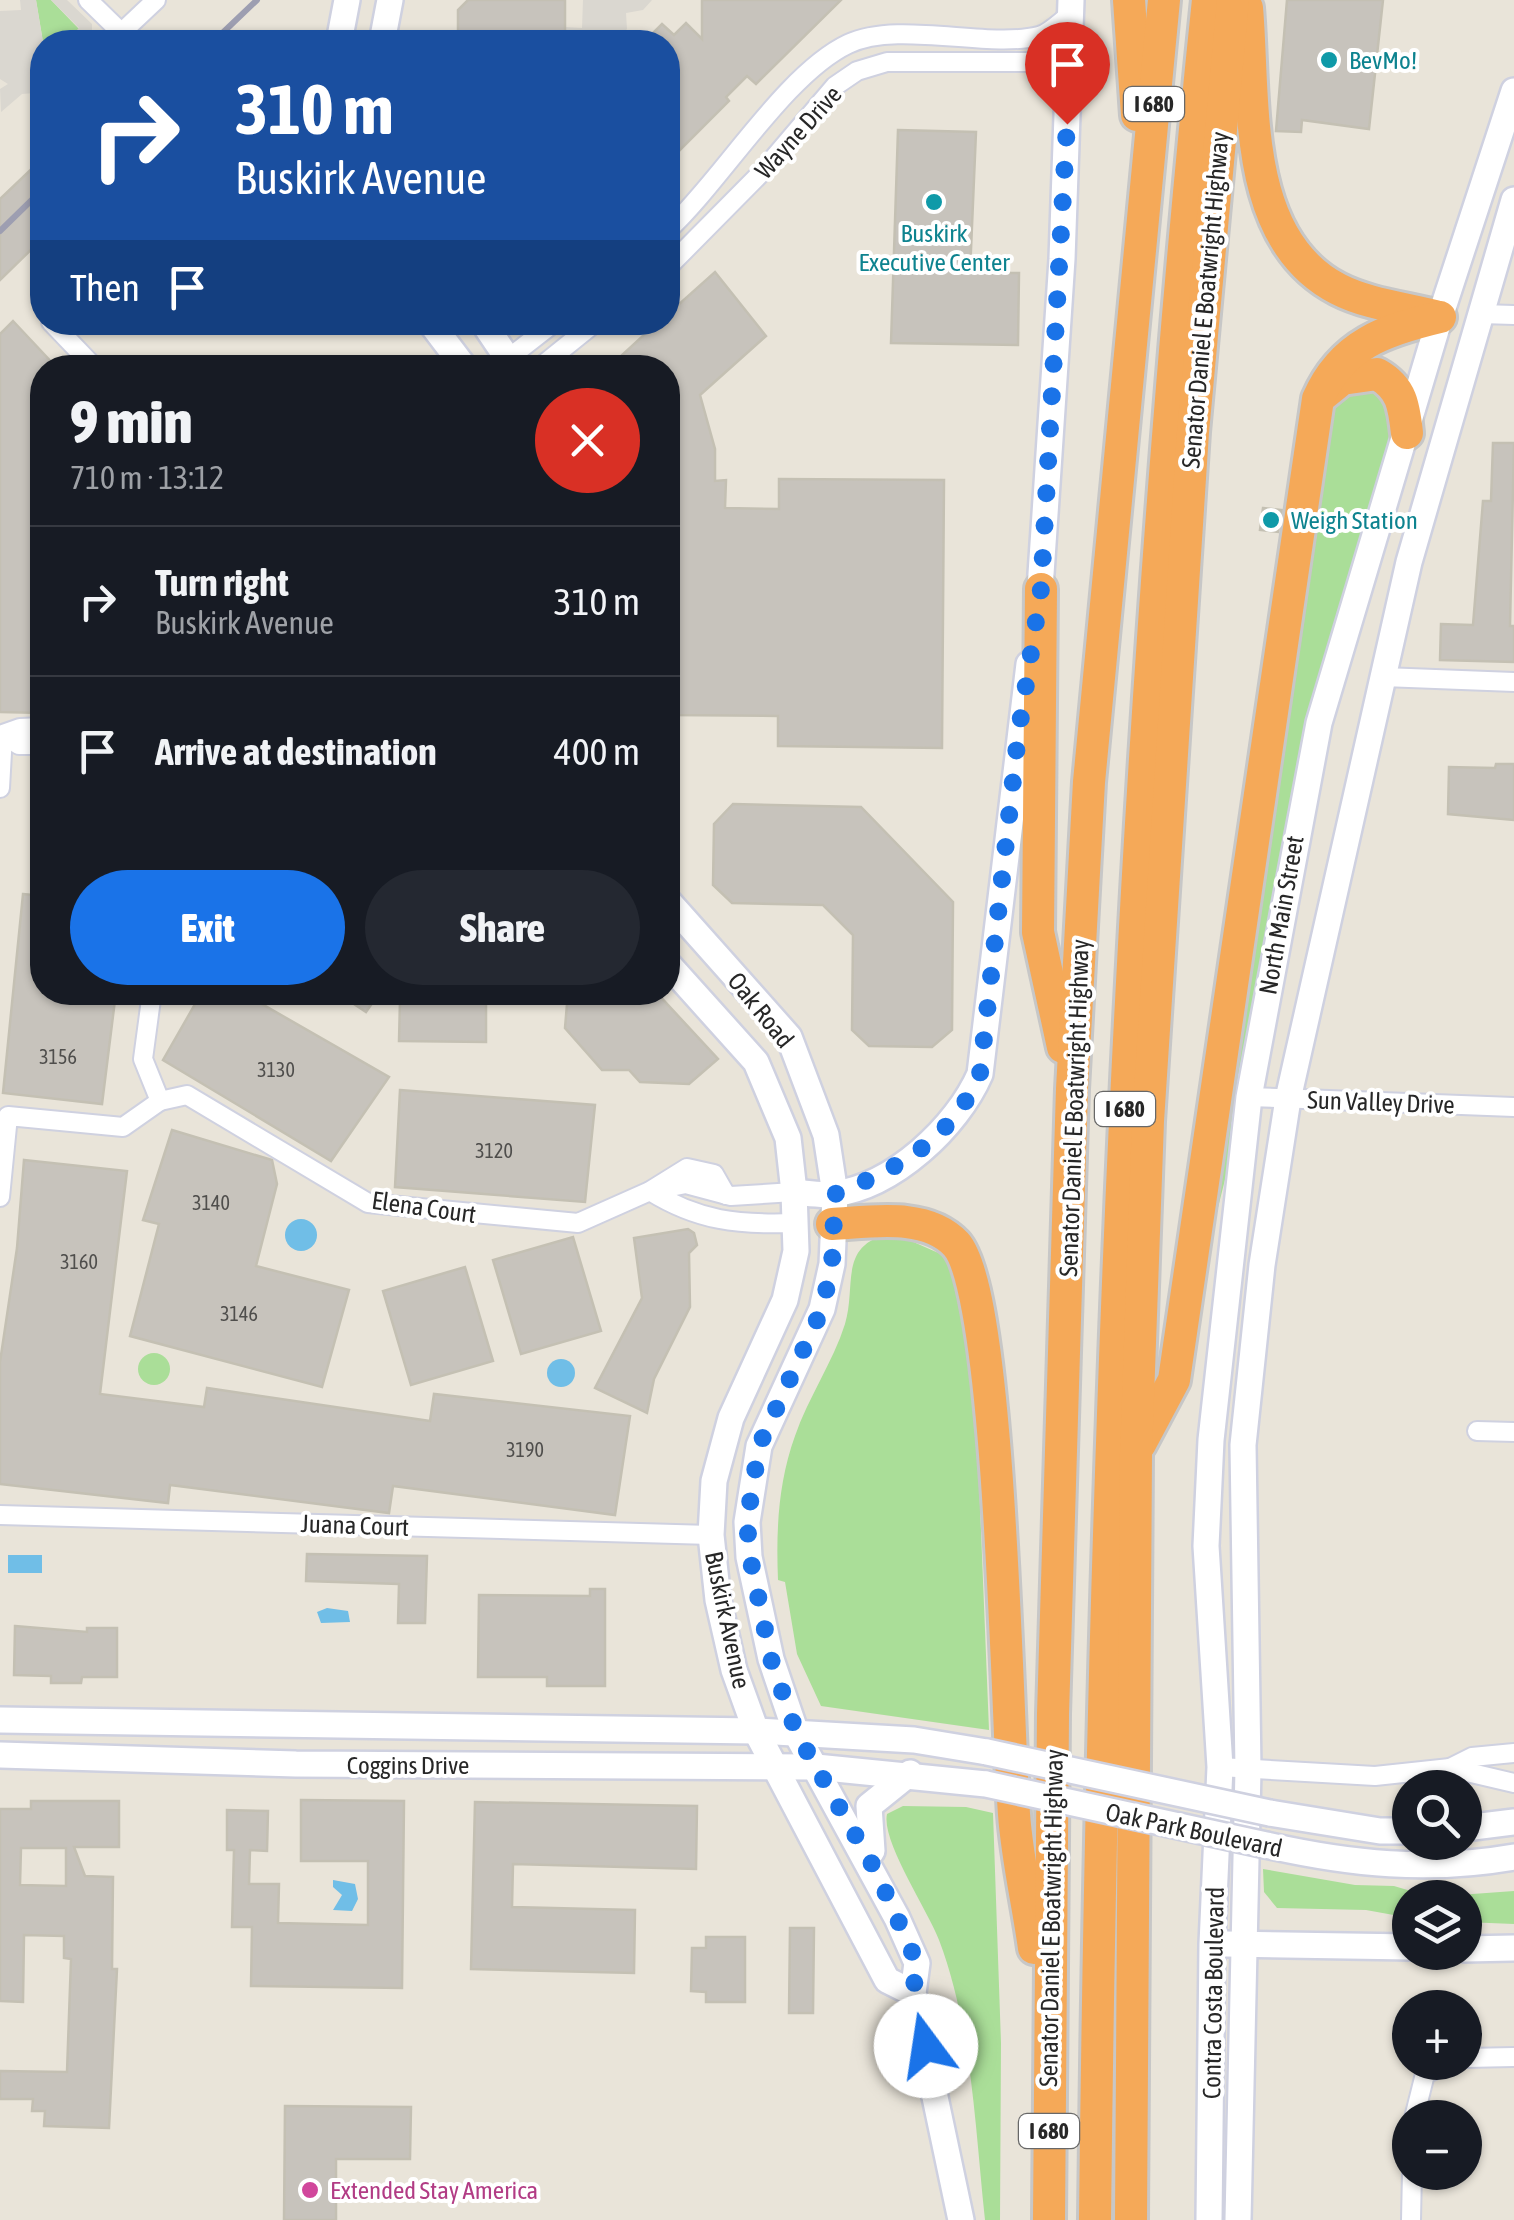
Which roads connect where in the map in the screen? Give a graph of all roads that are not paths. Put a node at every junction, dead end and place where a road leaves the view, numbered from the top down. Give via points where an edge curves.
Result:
1 (88, 0) edge
2 (156, 0) edge
3 (348, 0) edge
4 (390, 0) edge
5 (1129, 0) edge
6 (1164, 0) edge
7 (1208, 0) edge
8 (1233, 0) edge
9 (1246, 0) edge
10 (1071, 7) edge
11 (118, 30) edge
12 (132, 30) edge
13 (341, 30) edge
14 (384, 30) edge
15 (1068, 90) junction
16 (1514, 90) edge
17 (1514, 200) edge
18 (1144, 207) junction
19 (680, 219) edge
20 (680, 255) edge
21 (1481, 314) junction
22 (1514, 314) edge
23 (1440, 317) junction
24 (63, 335) edge
25 (440, 335) edge
26 (540, 335) edge
27 (580, 335) edge
28 (82, 355) edge
29 (455, 355) edge
30 (517, 355) edge
31 (555, 355) edge
32 (1318, 398) junction
33 (1407, 433) junction
34 (1041, 589) junction
35 (1383, 677) junction
36 (1514, 682) edge
37 (30, 728) edge
38 (2, 735) edge
39 (30, 745) edge
40 (0, 788) edge
41 (680, 914) edge
42 (680, 977) edge
43 (150, 1005) edge
44 (1072, 1089) junction
45 (1249, 1097) junction
46 (1288, 1099) junction
47 (160, 1101) junction
48 (1514, 1106) edge
49 (650, 1191) junction
50 (794, 1192) junction
51 (0, 1197) edge
52 (834, 1209) junction
53 (794, 1223) junction
54 (1477, 1432) dead end
55 (1514, 1432) edge
56 (1136, 1453) junction
57 (0, 1515) edge
58 (711, 1535) junction
59 (0, 1720) edge
60 (756, 1731) junction
61 (796, 1732) junction
62 (1514, 1753) edge
63 (0, 1755) edge
64 (816, 1767) junction
65 (1220, 1767) junction
66 (776, 1768) junction
67 (1450, 1768) junction
68 (1248, 1769) junction
69 (910, 1774) junction
70 (1514, 1783) edge
71 (1514, 1822) edge
72 (1482, 1826) edge
73 (1392, 1831) edge
74 (1514, 1858) edge
75 (876, 1871) junction
76 (1212, 1944) junction
77 (1242, 1944) junction
78 (1392, 1948) edge
79 (1482, 1949) edge
80 (1509, 1950) edge
81 (913, 1993) junction
82 (1049, 2042) junction
83 (1514, 2057) edge
84 (1482, 2058) edge
85 (1412, 2190) edge
86 (961, 2220) edge
87 (1049, 2220) edge
88 (1095, 2220) edge
89 (1132, 2220) edge
90 (1209, 2220) edge
91 (1238, 2220) edge
92 (1411, 2220) edge

1 - 11 street
2 - 12 street
3 - 13 main road
4 - 14 main road
5 - 18 highway
6 - 18 highway, Senator Daniel E Boatwright Highway / I 680
7 - 88 highway, I 680 via 1160,512 1122,1170
8 - 56 highway, Senator Daniel E Boatwright Highway / I 680 via 1181,600 1148,1121
9 - 23 highway via 1267,206 1288,243 1338,290
10 - 15 main road
10 - 19 street, Wayne Drive via 1041,36 852,42 820,61
15 - 20 street, Wayne Drive via 1034,62 887,62 857,71 835,86
15 - 34 main road
16 - 23 main road, North Main Street
17 - 21 main road, North Main Street
18 - 44 highway, Senator Daniel E Boatwright Highway / I 680 via 1089,782
21 - 22 street
21 - 23 main road
21 - 35 main road, North Main Street
23 - 32 highway via 1387,330 1349,351
23 - 33 main road, North Main Street
24 - 28 street
25 - 29 main road
26 - 30 street
27 - 31 street
32 - 33 highway via 1342,380 1378,374 1392,382 1403,402
32 - 56 highway via 1174,1380
33 - 45 main road, North Main Street via 1319,723
34 - 44 highway via 1038,932
34 - 52 main road via 980,1074 967,1105 916,1156
35 - 36 street
35 - 46 main road, North Main Street
37 - 38 street
38 - 39 street
38 - 40 street
41 - 52 main road, Oak Road via 789,1036 826,1135
42 - 50 main road, Oak Road via 756,1062 788,1138
43 - 47 street via 143,1059
44 - 82 highway, Senator Daniel E Boatwright Highway / I 680
45 - 46 street, Sun Valley Drive
45 - 65 main road, North Main Street via 1207,1528
46 - 48 street, Sun Valley Drive
46 - 68 main road, North Main Street via 1243,1445
47 - 49 street, Elena Court via 187,1095 368,1203 578,1223
47 - 51 street via 123,1127 8,1116
49 - 50 street, Elena Court via 686,1184 726,1195
49 - 53 street via 682,1211 724,1223
50 - 52 main road
50 - 53 main road, Buskirk Avenue
52 - 53 main road
52 - 61 main road, Buskirk Avenue via 822,1309 759,1446 747,1522 771,1659
52 - 82 highway via 930,1228 956,1244 970,1272 984,1358 1014,1815
53 - 58 main road, Buskirk Avenue via 796,1251 785,1300 731,1418 714,1481
54 - 55 street
56 - 89 highway, Senator Daniel E Boatwright Highway / I 680
57 - 58 street, Juana Court
58 - 60 main road, Buskirk Avenue via 734,1670
59 - 60 main road, Coggins Drive
60 - 61 main road, Coggins Drive
60 - 66 main road, Buskirk Avenue
61 - 64 main road, Buskirk Avenue
61 - 73 main road, Oak Park Boulevard, bridge via 987,1752 1270,1813
62 - 67 street via 1472,1757
63 - 66 main road, Coggins Drive
64 - 66 main road, Coggins Drive
64 - 69 main road, Oak Park Boulevard
64 - 75 main road, Buskirk Avenue
65 - 68 street
65 - 76 main road, Contra Costa Boulevard
66 - 81 main road, Buskirk Avenue via 887,1980
67 - 68 street via 1346,1777
67 - 70 street
68 - 77 main road, Contra Costa Boulevard
69 - 74 main road, Oak Park Boulevard, bridge via 986,1784 1314,1856 1419,1868
69 - 75 main road via 869,1806
71 - 72 main road
75 - 81 main road, Buskirk Avenue via 917,1963
76 - 77 main road
76 - 90 main road, Contra Costa Boulevard
77 - 78 main road
77 - 91 main road, Contra Costa Boulevard
79 - 80 main road
81 - 86 main road, Buskirk Avenue
82 - 87 highway, Senator Daniel E Boatwright Highway / I 680
83 - 84 street
85 - 92 street

